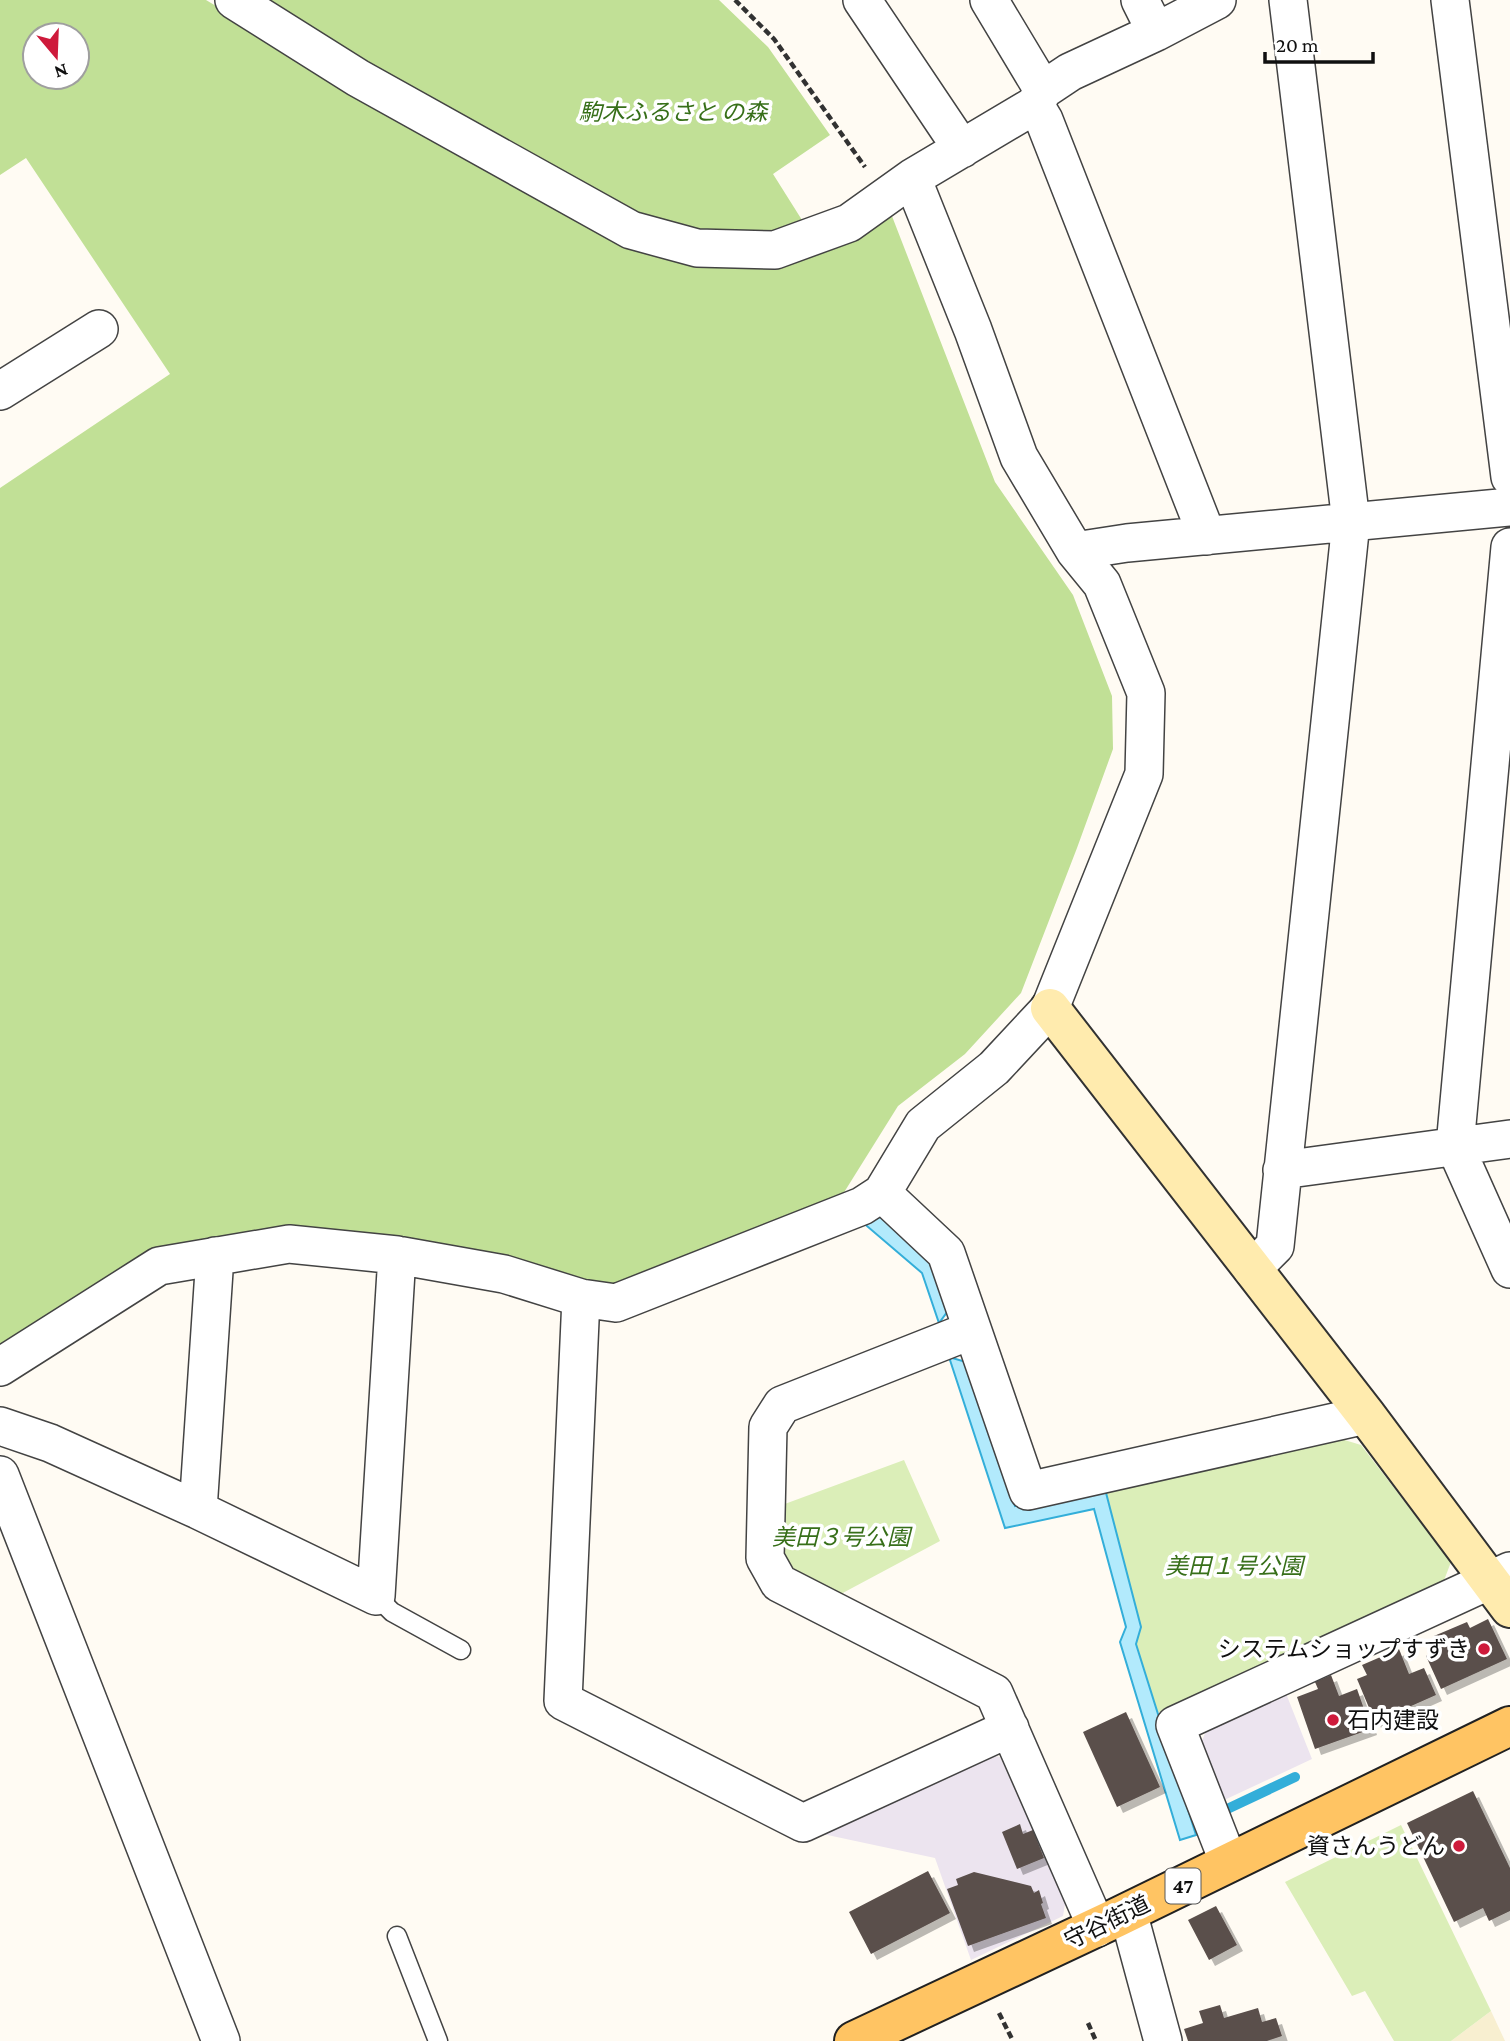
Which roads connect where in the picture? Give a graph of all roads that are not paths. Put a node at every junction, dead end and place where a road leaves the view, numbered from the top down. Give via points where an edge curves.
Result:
1 (234, 0) edge
2 (862, 0) edge
3 (989, 0) edge
4 (1217, 0) edge
5 (1288, 0) edge
6 (1450, 0) edge
7 (1148, 16) edge
8 (1039, 97) junction
9 (962, 149) junction
10 (912, 178) junction
11 (99, 330) dead end
12 (0, 391) edge
13 (1510, 477) edge
14 (1510, 507) edge
15 (1351, 522) junction
16 (1207, 536) junction
17 (1510, 547) edge
18 (1075, 551) junction
19 (1050, 1008) junction
20 (1510, 1139) edge
21 (1455, 1146) junction
22 (1282, 1170) junction
23 (882, 1193) junction
24 (397, 1255) junction
25 (215, 1256) junction
26 (1252, 1269) junction
27 (1510, 1269) edge
28 (581, 1298) junction
29 (972, 1330) junction
30 (0, 1367) edge
31 (1366, 1415) junction
32 (0, 1426) edge
33 (0, 1475) edge
34 (198, 1510) junction
35 (1503, 1586) edge
36 (376, 1596) junction
37 (461, 1650) dead end
38 (1510, 1726) edge
39 (1010, 1728) junction
40 (1229, 1863) junction
41 (1113, 1920) junction
42 (397, 1936) dead end
43 (221, 2041) edge
44 (438, 2041) edge
45 (854, 2041) edge
46 (1163, 2041) edge

1 - 10 street via 359,78 631,230 698,248 775,250 849,223
2 - 9 street
3 - 8 street
4 - 7 street
5 - 15 street
6 - 13 street
7 - 8 street
8 - 9 street
8 - 16 street via 1044,120
9 - 10 street
10 - 18 street via 1019,457
11 - 12 street
14 - 15 street
15 - 16 street
15 - 22 street
16 - 18 street
17 - 21 street
18 - 19 street via 1102,584 1146,693 1144,774
19 - 23 street via 994,1068 923,1125
19 - 26 street
20 - 21 street
21 - 22 street
21 - 27 street
22 - 26 street via 1275,1246
23 - 28 street via 862,1206 616,1303
23 - 29 street via 946,1253
24 - 25 street via 289,1244
24 - 28 street via 504,1274
24 - 36 street
25 - 30 street via 159,1266
25 - 34 street
26 - 31 street
28 - 39 street via 563,1701 803,1823
29 - 31 street via 1028,1491
29 - 39 street via 782,1405 768,1426 765,1558 779,1583 995,1693
31 - 35 street
32 - 34 street via 50,1443
33 - 43 street
34 - 36 street
35 - 40 street via 1175,1725
36 - 37 lane via 392,1612
38 - 40 main road, 守谷街道 / 47
39 - 41 street
40 - 41 main road, 守谷街道 / 47
41 - 45 main road, 守谷街道 / 47
41 - 46 street
42 - 44 lane

